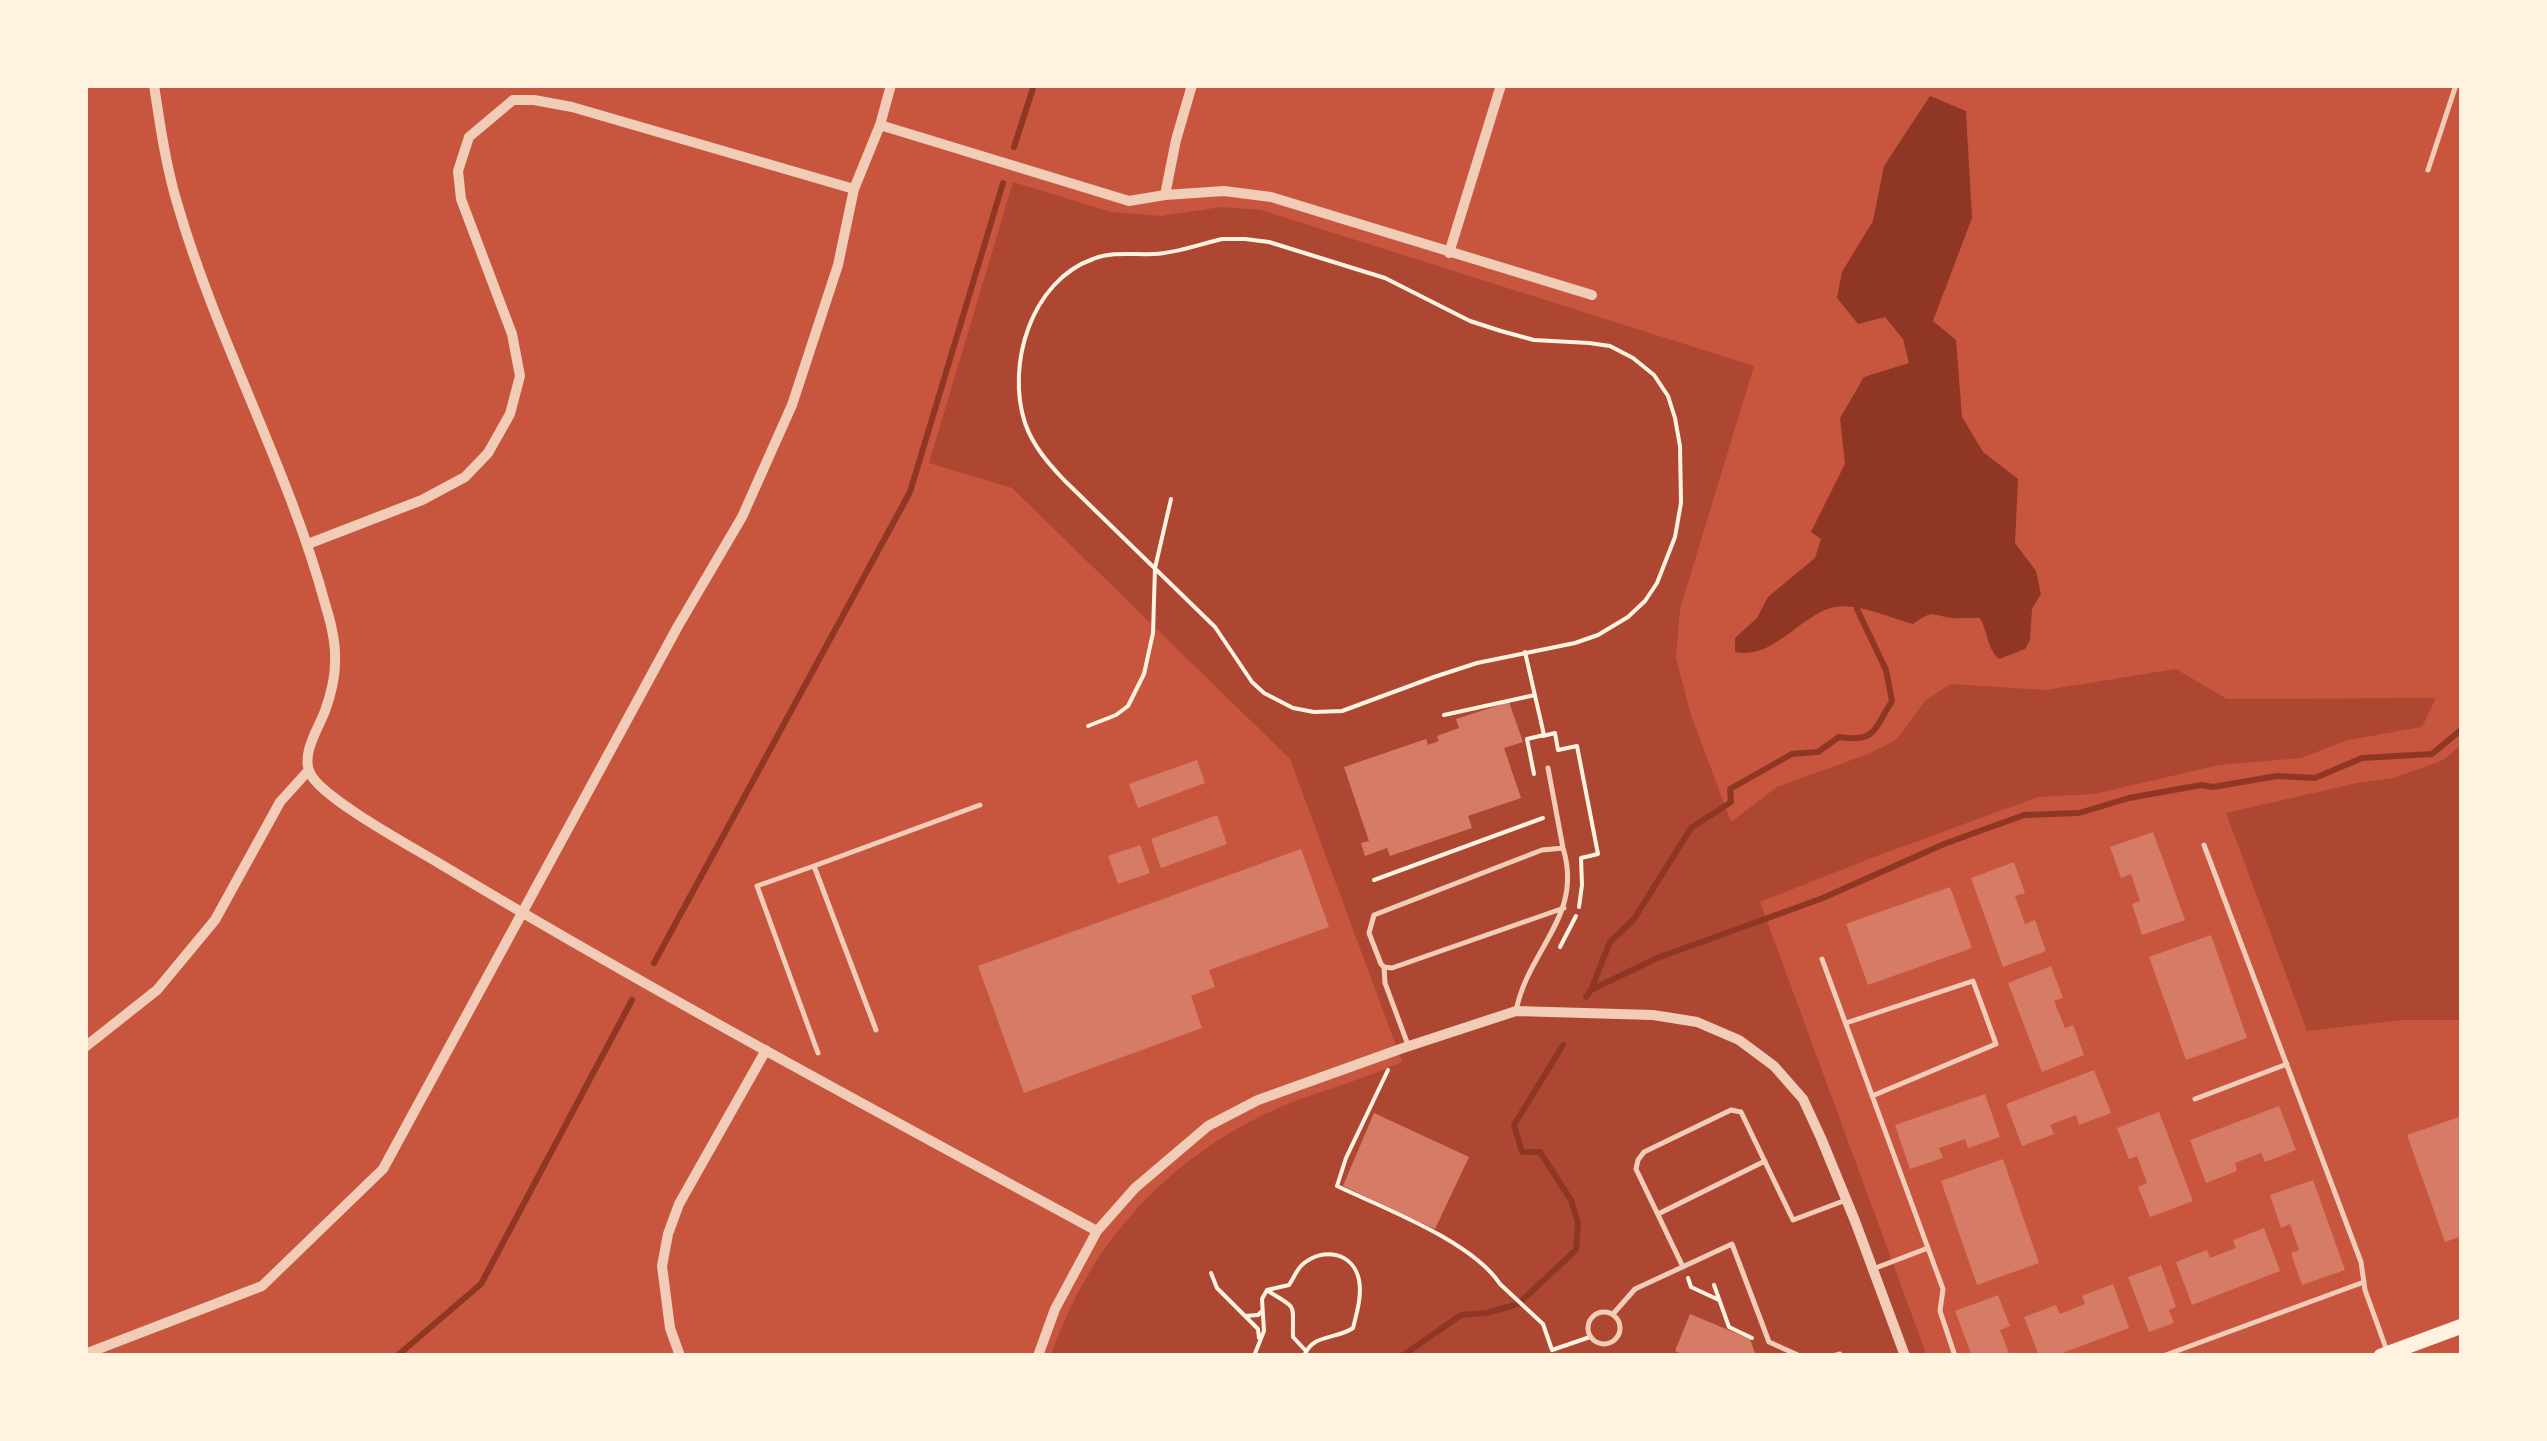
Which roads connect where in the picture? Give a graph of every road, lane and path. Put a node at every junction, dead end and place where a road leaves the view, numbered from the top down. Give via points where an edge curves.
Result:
1 (154, 85) edge
2 (508, 85) edge
3 (891, 85) edge
4 (1192, 85) edge
5 (1501, 85) edge
6 (2456, 85) edge
7 (513, 100) junction
8 (880, 125) junction
9 (2428, 170) dead end
10 (854, 189) junction
11 (1165, 195) junction
12 (1449, 253) junction
13 (1592, 295) dead end
14 (1171, 499) dead end
15 (308, 544) junction
16 (1155, 568) junction
17 (1526, 652) junction
18 (1535, 695) junction
19 (1444, 715) dead end
20 (1088, 726) dead end
21 (1548, 768) dead end
22 (308, 771) junction
23 (1536, 786) dead end
24 (980, 806) dead end
25 (1543, 818) dead end
26 (2204, 844) dead end
27 (1564, 848) junction
28 (814, 866) junction
29 (1374, 880) dead end
30 (1564, 908) junction
31 (522, 914) junction
32 (1822, 959) dead end
33 (1384, 967) junction
34 (1516, 1011) junction
35 (1846, 1024) junction
36 (876, 1030) dead end
37 (1406, 1047) junction
38 (85, 1048) edge
39 (766, 1050) junction
40 (818, 1052) dead end
41 (2287, 1064) junction
42 (1872, 1096) junction
43 (2195, 1098) dead end
44 (1765, 1161) junction
45 (1846, 1200) junction
46 (1658, 1214) junction
47 (1098, 1231) junction
48 (1928, 1248) junction
49 (1683, 1267) junction
50 (1873, 1269) junction
51 (1211, 1273) dead end
52 (2364, 1282) junction
53 (1714, 1285) dead end
54 (1267, 1290) junction
55 (1720, 1300) junction
56 (1262, 1310) junction
57 (1613, 1314) junction
58 (1245, 1316) junction
59 (2462, 1326) edge
60 (1590, 1337) junction
61 (1753, 1338) dead end
62 (1260, 1342) junction
63 (1598, 1342) junction
64 (85, 1354) edge
65 (1305, 1354) edge
66 (2385, 1355) edge
67 (680, 1356) edge
68 (1038, 1356) edge
69 (1254, 1356) edge
70 (1597, 1356) edge
71 (1800, 1356) edge
72 (1906, 1356) edge
73 (1955, 1356) edge
74 (2163, 1356) edge

1 - 15 street via 177,204 207,294
2 - 7 street
3 - 8 street
4 - 11 street
5 - 12 street
6 - 9 lane
7 - 10 street via 572,106
7 - 15 street via 469,136 458,172 461,200 512,334 520,376 510,414 488,453 465,476
8 - 10 street
8 - 11 street via 1129,202
10 - 31 street via 838,266 792,404 742,517
11 - 12 street via 1224,191 1271,197
12 - 13 street
14 - 16 path
15 - 22 street via 336,662
16 - 17 path via 1215,626 1252,682 1292,708 1342,711 1434,676
16 - 17 path via 1033,442 1018,383 1025,339 1054,285 1093,258 1169,252 1222,239 1269,242 1398,283 1500,332 1610,346 1654,375 1668,396 1682,490 1675,536 1657,583 1628,616 1598,635
16 - 20 path via 1144,674 1122,712
17 - 18 path
18 - 19 path
18 - 23 path via 1544,736 1527,739
21 - 27 lane
22 - 31 street via 354,812
22 - 38 street via 280,802 214,920 157,990
24 - 28 lane
25 - 29 path
26 - 41 lane
27 - 30 lane
27 - 33 lane via 1542,850 1374,915 1369,933
28 - 36 lane
28 - 40 lane via 757,886
30 - 33 lane
30 - 34 lane
31 - 39 street
31 - 64 street via 382,1169 262,1286
32 - 35 lane
33 - 37 lane
34 - 37 street
34 - 45 street via 1653,1015 1696,1022 1739,1040 1802,1099
35 - 42 lane
35 - 42 lane via 1972,981 1996,1044
37 - 47 street via 1258,1100 1208,1126 1135,1188
37 - 60 path via 1408,1063 1387,1070 1337,1186 1451,1242 1543,1324 1552,1350
39 - 47 street
39 - 67 street via 668,1234 662,1266
41 - 43 lane
41 - 52 lane
42 - 48 lane
44 - 45 lane via 1793,1220
44 - 46 lane
44 - 46 lane via 1742,1112 1731,1110 1644,1152 1636,1170
45 - 50 street
46 - 49 lane
47 - 68 street
48 - 50 lane
48 - 73 lane
49 - 55 path via 1692,1287
49 - 57 lane via 1635,1289
49 - 71 lane via 1732,1244 1769,1342
50 - 72 street
51 - 58 path via 1216,1288
52 - 66 lane
52 - 74 lane
53 - 55 path
54 - 56 path
54 - 65 path via 1292,1307 1293,1337
54 - 65 path via 1289,1284 1302,1265 1323,1255 1336,1254 1356,1269 1360,1300 1353,1328 1313,1342
55 - 61 path via 1729,1327
56 - 58 path
56 - 62 path
57 - 60 lane via 1592,1316
57 - 63 lane via 1618,1336
58 - 62 path
59 - 66 main road
60 - 63 lane
62 - 69 path
63 - 70 lane

